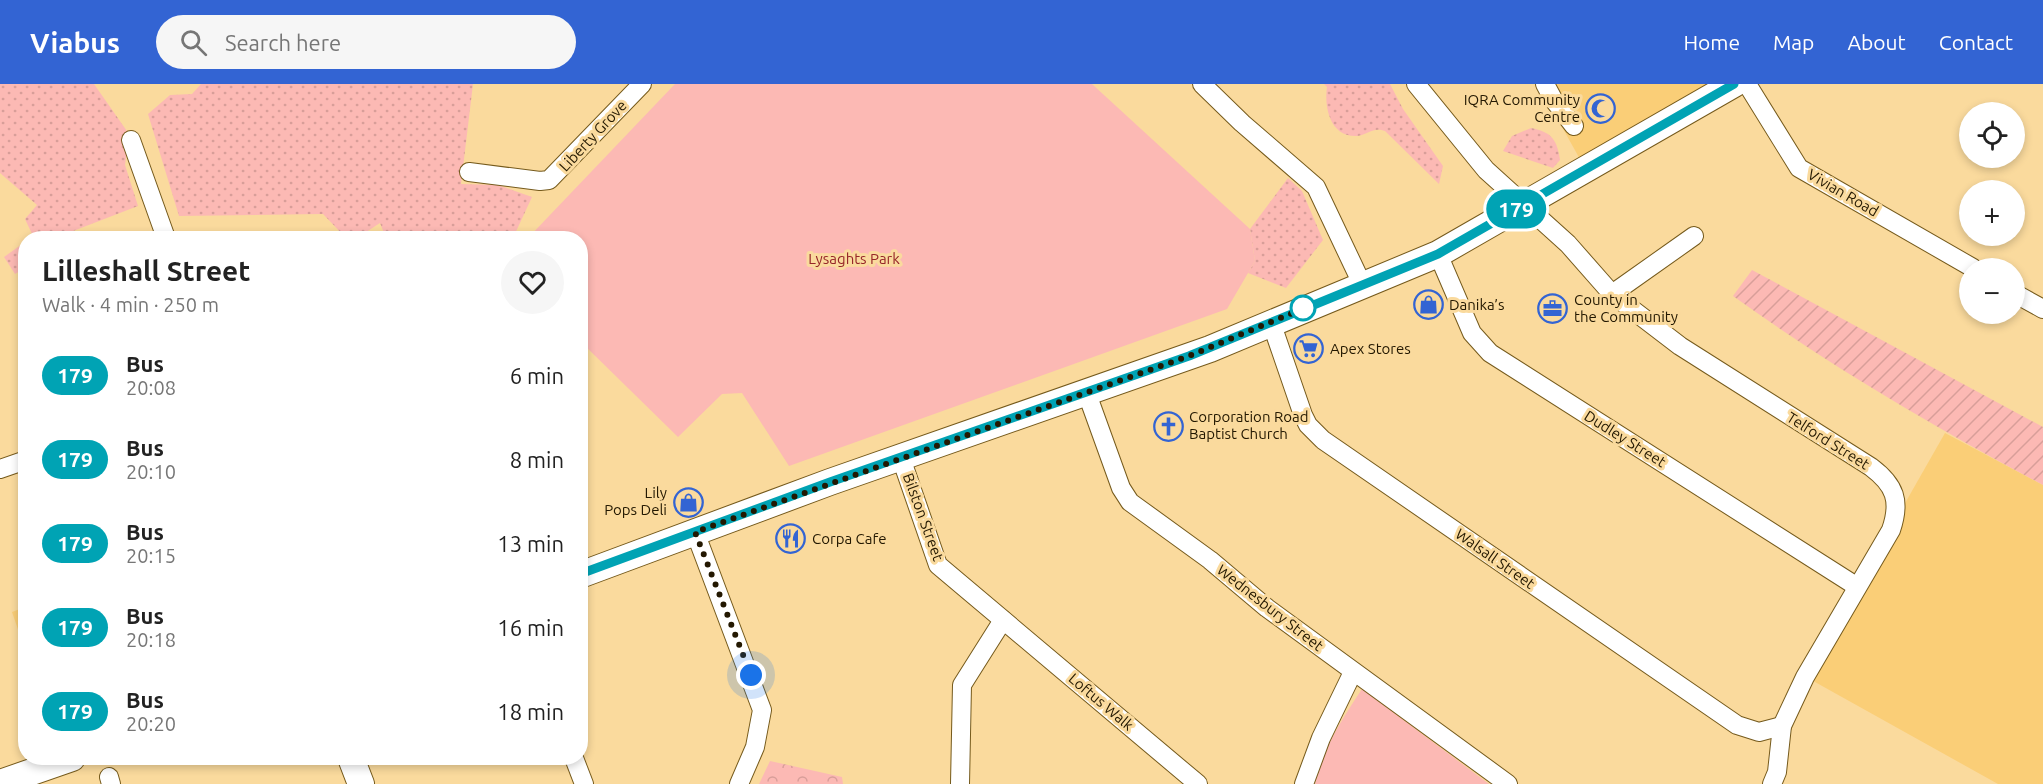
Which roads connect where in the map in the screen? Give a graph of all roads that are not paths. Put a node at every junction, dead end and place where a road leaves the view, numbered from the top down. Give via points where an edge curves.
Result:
1 (642, 84) edge
2 (1202, 84) edge
3 (1416, 84) edge
4 (1545, 84) edge
5 (1734, 84) edge
6 (1747, 84) edge
7 (1574, 126) dead end
8 (132, 140) dead end
9 (469, 172) dead end
10 (1524, 204) junction
11 (164, 231) edge
12 (1694, 236) dead end
13 (1438, 254) junction
14 (1959, 260) edge
15 (1362, 284) junction
16 (1612, 294) junction
17 (2025, 299) edge
18 (2043, 309) edge
19 (1271, 322) junction
20 (1086, 391) junction
21 (901, 458) junction
22 (18, 463) edge
23 (0, 469) edge
24 (695, 532) junction
25 (588, 571) edge
26 (1856, 586) junction
27 (1003, 620) junction
28 (1353, 672) junction
29 (1782, 726) junction
30 (52, 765) edge
31 (354, 765) edge
32 (577, 765) edge
33 (0, 783) edge
34 (361, 784) edge
35 (584, 784) edge
36 (739, 784) edge
37 (960, 784) edge
38 (1198, 784) edge
39 (1304, 784) edge
40 (1508, 784) edge
41 (1772, 784) edge

1 - 9 street, Liberty Grove via 549,180
2 - 15 street via 1316,187
3 - 10 street, Telford Street via 1486,170
4 - 7 street
5 - 10 street
6 - 14 street, Vivian Road via 1799,168
8 - 11 street
10 - 13 street
10 - 16 street, Telford Street via 1568,244
12 - 16 street
13 - 15 street
13 - 26 street, Dudley Street via 1472,333 1490,353
15 - 19 street
16 - 26 street, Telford Street via 1680,346 1871,467 1887,482 1897,502 1896,517
17 - 18 street
19 - 20 street via 1209,349
19 - 29 street, Walsall Street via 1303,415 1323,440 1737,725 1759,732
20 - 21 street
20 - 28 street, Wednesbury Street via 1121,488 1130,502
21 - 24 street
21 - 27 street, Bilston Street via 938,565
22 - 23 street
24 - 25 street
24 - 36 street via 762,710 756,747
26 - 29 street, Telford Street
27 - 37 street via 962,685
27 - 38 street, Loftus Walk
28 - 39 street
28 - 40 street, Wednesbury Street
29 - 41 street, Telford Street
30 - 33 street
31 - 34 street
32 - 35 street

